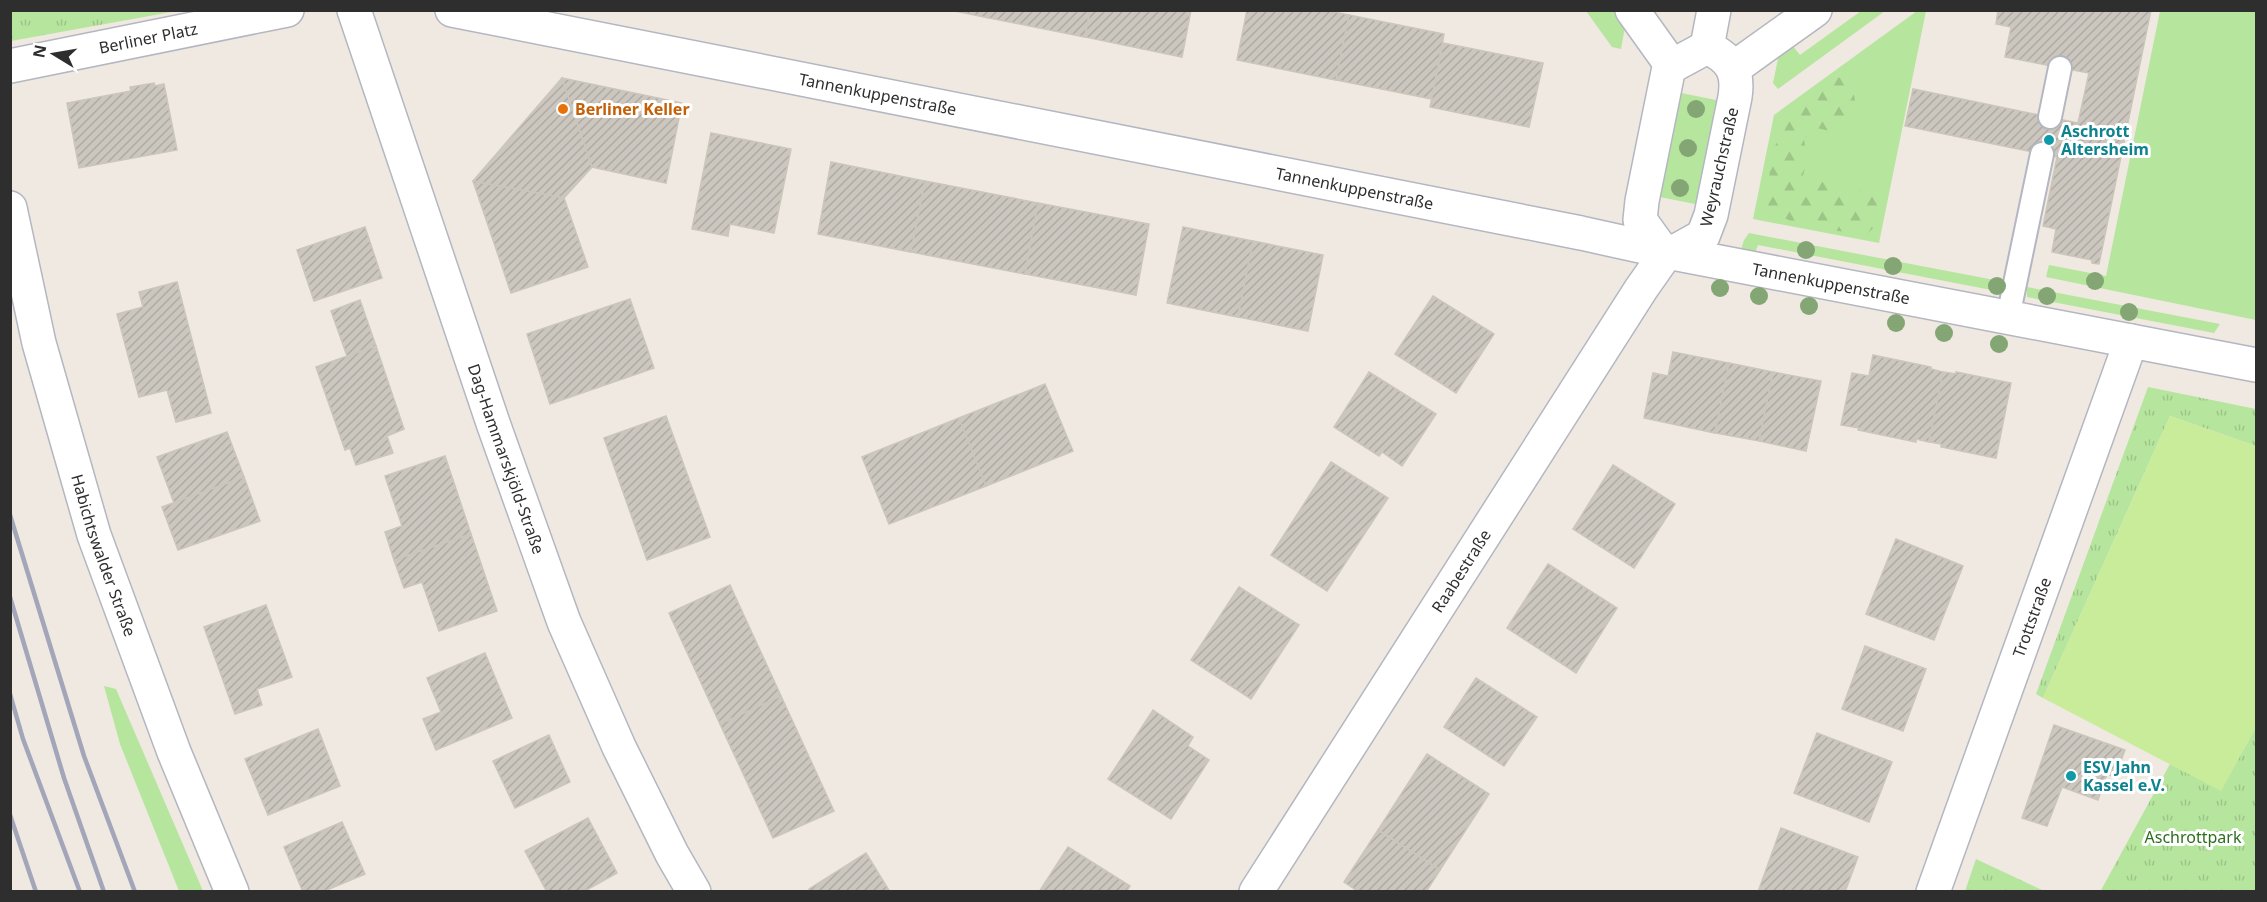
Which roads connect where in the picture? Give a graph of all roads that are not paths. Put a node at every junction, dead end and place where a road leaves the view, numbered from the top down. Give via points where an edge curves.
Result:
1 (287, 10) edge
2 (354, 10) edge
3 (452, 10) edge
4 (1632, 10) edge
5 (1714, 10) edge
6 (1815, 10) edge
7 (1707, 47) junction
8 (10, 66) edge
9 (1672, 66) junction
10 (2060, 68) dead end
11 (1734, 69) junction
12 (2050, 117) dead end
13 (2042, 154) dead end
14 (10, 208) edge
15 (1667, 252) junction
16 (2008, 317) junction
17 (2131, 341) junction
18 (2256, 365) edge
19 (232, 891) edge
20 (694, 891) edge
21 (1256, 891) edge
22 (1933, 891) edge

1 - 8 street, Berliner Platz
2 - 20 street, Dag-Hammarskjöld-Straße via 564,622 625,758
3 - 15 street, Tannenkuppenstraße
4 - 9 street
5 - 7 street
6 - 11 street
7 - 9 street
7 - 11 street
9 - 15 street via 1640,220 1658,246
10 - 12 lane
11 - 15 street, Weyrauchstraße via 1735,98 1711,215 1703,236
13 - 16 lane
14 - 19 street, Habichtswalder Straße via 39,343 94,535 174,752
15 - 16 street, Tannenkuppenstraße
15 - 21 street, Raabestraße
16 - 17 street, Tannenkuppenstraße
17 - 18 street, Tannenkuppenstraße
17 - 22 street, Trottstraße

